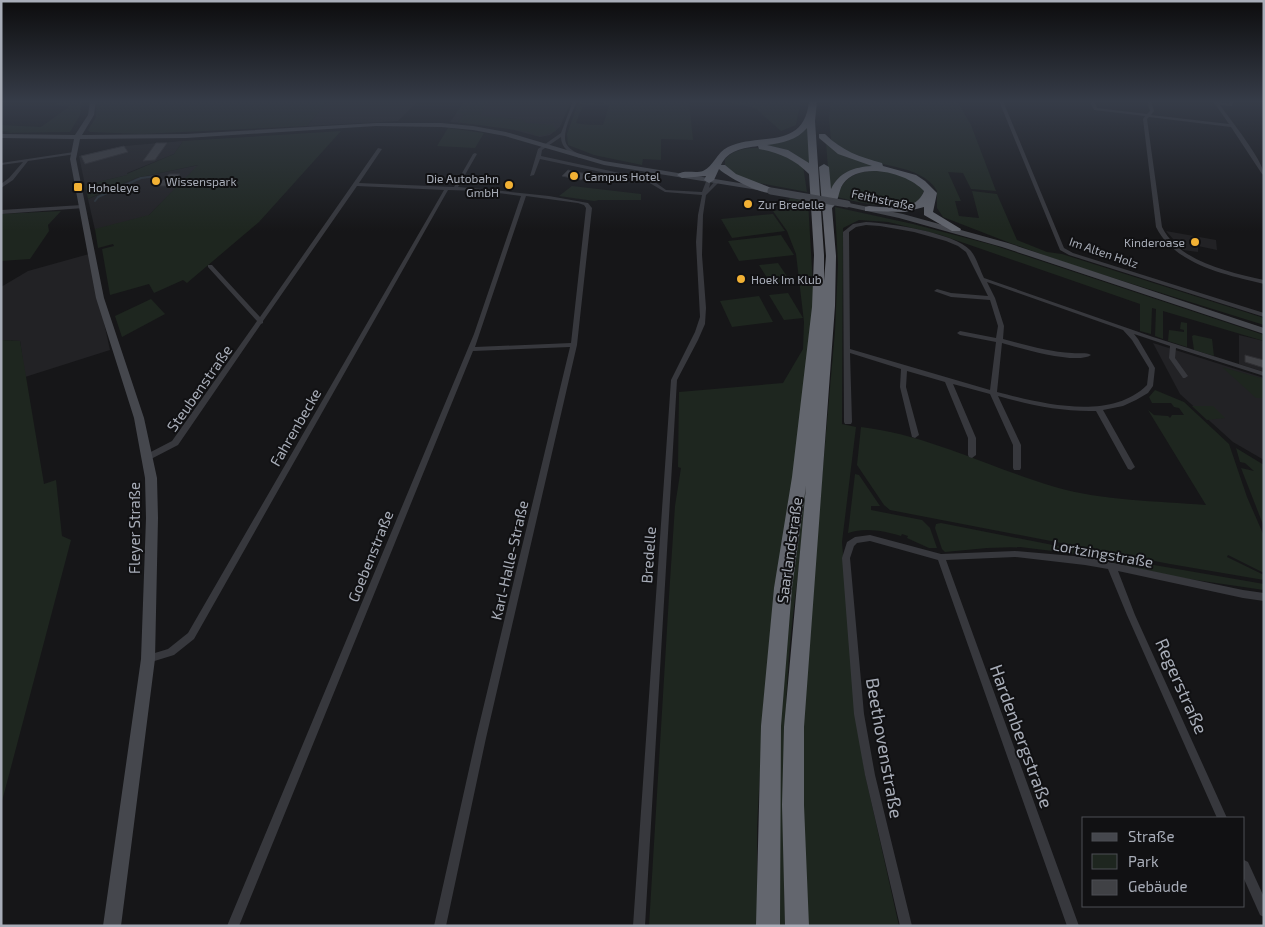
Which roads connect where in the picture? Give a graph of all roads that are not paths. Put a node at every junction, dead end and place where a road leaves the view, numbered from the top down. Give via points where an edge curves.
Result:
1 (76, 144) edge
2 (564, 144) edge
3 (755, 144) edge
4 (815, 144) edge
5 (822, 144) edge
6 (831, 144) edge
7 (1019, 144) edge
8 (1148, 144) edge
9 (1245, 144) edge
10 (544, 145) joint
11 (380, 149) dead end
12 (74, 153) junction
13 (474, 154) dead end
14 (539, 157) junction
15 (583, 158) junction
16 (26, 161) junction
17 (1, 164) edge
18 (719, 167) junction
19 (814, 174) junction
20 (1264, 174) edge
21 (532, 175) dead end
22 (682, 175) junction
23 (713, 181) junction
24 (354, 184) junction
25 (1, 187) edge
26 (451, 189) junction
27 (772, 191) junction
28 (524, 194) junction
29 (705, 194) junction
30 (82, 207) junction
31 (916, 207) junction
32 (869, 208) junction
33 (1, 212) edge
34 (828, 212) junction
35 (928, 213) junction
36 (916, 219) junction
37 (956, 229) junction
38 (210, 266) dead end
39 (983, 279) junction
40 (1264, 282) edge
41 (937, 291) dead end
42 (992, 298) junction
43 (1207, 312) junction
44 (1264, 315) edge
45 (261, 322) junction
46 (1264, 327) edge
47 (1125, 329) junction
48 (1264, 331) edge
49 (960, 332) dead end
50 (1000, 339) junction
51 (574, 345) junction
52 (1173, 346) junction
53 (471, 348) junction
54 (847, 350) junction
55 (1088, 355) dead end
56 (904, 368) junction
57 (1264, 374) edge
58 (1185, 376) dead end
59 (948, 380) junction
60 (993, 393) junction
61 (1098, 408) junction
62 (848, 422) dead end
63 (915, 435) dead end
64 (972, 455) dead end
65 (148, 457) junction
66 (1131, 467) dead end
67 (1017, 468) dead end
68 (850, 544) joint
69 (941, 557) junction
70 (1112, 568) junction
71 (1264, 597) edge
72 (148, 659) junction
73 (1222, 817) edge
74 (1245, 868) edge
75 (1264, 912) edge
76 (112, 926) edge
77 (234, 926) edge
78 (440, 926) edge
79 (639, 926) edge
80 (768, 926) edge
81 (797, 926) edge
82 (906, 926) edge
83 (1073, 926) edge

1 - 12 main road, Fleyer Straße
2 - 15 street
3 - 18 highway via 723,154
4 - 19 highway, Saarlandstraße
5 - 34 highway, Saarlandstraße
6 - 35 highway, Saarlandstraße via 849,156 919,178 932,191
7 - 44 street, Im Alten Holz via 1062,249
8 - 40 street via 1159,227 1163,235 1198,262
9 - 20 street
10 - 14 street
10 - 15 main road, Feithstraße
11 - 24 street, Steubenstraße
12 - 16 street
12 - 30 main road, Fleyer Straße
13 - 26 street, Fahrenbecke
14 - 21 street
14 - 29 street via 650,181 665,191
15 - 22 main road, Feithstraße
16 - 17 street
16 - 25 street
18 - 19 highway via 725,157 736,150 769,147 793,155
18 - 22 highway via 704,174
18 - 23 highway
18 - 27 highway
19 - 80 highway, Saarlandstraße via 819,255 818,307 800,477 783,588 771,726
22 - 23 main road, Feithstraße
23 - 27 main road, Feithstraße
23 - 29 street
24 - 26 street
24 - 45 street, Steubenstraße
26 - 28 street
26 - 72 street, Fahrenbecke via 191,636 171,652
27 - 32 main road, Feithstraße, bridge
28 - 51 street, Karl-Halle-Straße via 582,203 589,208
28 - 53 street, Goebenstraße
29 - 79 street, Bredelle via 698,257 703,318 674,380
30 - 33 street
30 - 65 main road, Fleyer Straße via 106,317 139,418
31 - 32 highway
31 - 34 highway via 922,204 929,191 921,182 896,171 866,169 842,178
31 - 36 highway
32 - 36 main road, Feithstraße
34 - 81 highway, Saarlandstraße via 831,256 829,306 794,727
35 - 36 highway
35 - 37 highway
36 - 37 main road, Feithstraße
37 - 43 main road, Feithstraße
38 - 45 street
39 - 42 street
39 - 47 street
39 - 54 street via 968,251 955,241 884,225 851,227 846,232
41 - 42 street
42 - 50 street via 1001,326
43 - 46 main road, Feithstraße
43 - 48 main road, Feithstraße
45 - 65 street, Steubenstraße via 175,443
47 - 52 street
47 - 61 street via 1135,339 1152,368 1150,386 1138,398
49 - 50 street
50 - 55 street via 1070,357
50 - 60 street
51 - 53 street
51 - 78 street, Karl-Halle-Straße
52 - 57 street
52 - 58 street via 1175,364
53 - 77 street, Goebenstraße
54 - 56 street
54 - 62 street
56 - 59 street
56 - 63 street via 903,388
59 - 60 street
59 - 64 street via 972,438
60 - 61 street via 1060,406
60 - 67 street via 1017,446
61 - 66 street
65 - 72 main road, Fleyer Straße via 152,518
68 - 69 street, Lortzingstraße via 856,540 876,539
68 - 82 street, Beethovenstraße via 846,558 859,714
69 - 70 street, Lortzingstraße via 1015,554 1085,561
69 - 83 street, Hardenbergstraße
70 - 71 street, Lortzingstraße
70 - 73 street, Regerstraße
72 - 76 main road, Fleyer Straße
74 - 75 street

